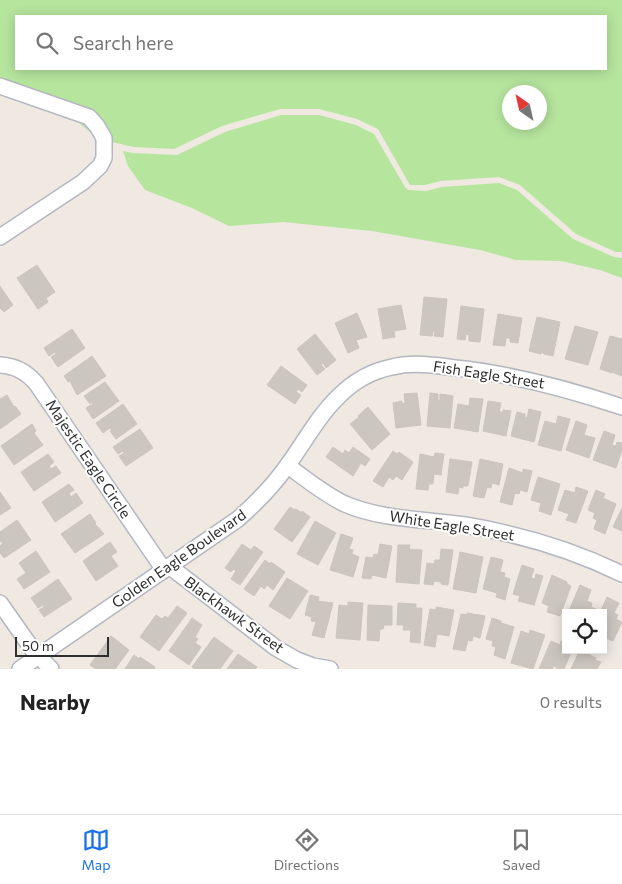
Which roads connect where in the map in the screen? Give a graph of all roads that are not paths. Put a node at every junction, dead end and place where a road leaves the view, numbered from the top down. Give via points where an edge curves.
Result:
1 (0, 86) edge
2 (0, 237) edge
3 (0, 365) edge
4 (622, 407) edge
5 (315, 424) joint
6 (288, 466) junction
7 (166, 568) junction
8 (622, 574) edge
9 (0, 603) edge
10 (39, 657) junction
11 (20, 669) edge
12 (51, 669) edge
13 (330, 669) edge

1 - 2 street via 88,117 97,126 105,145 104,158 93,174
3 - 7 street, Majestic Eagle Circle via 21,370 36,383
4 - 5 street, Fish Eagle Street via 518,378 470,369 407,365 378,371 351,385
5 - 6 street, Golden Eagle Boulevard
6 - 7 street, Golden Eagle Boulevard via 238,519
6 - 8 street, White Eagle Street via 332,497 364,511 502,532 540,542
7 - 10 street, Golden Eagle Boulevard
7 - 13 street, Blackhawk Street via 276,648 297,660
9 - 10 street
10 - 11 street, Golden Eagle Boulevard
10 - 12 street

